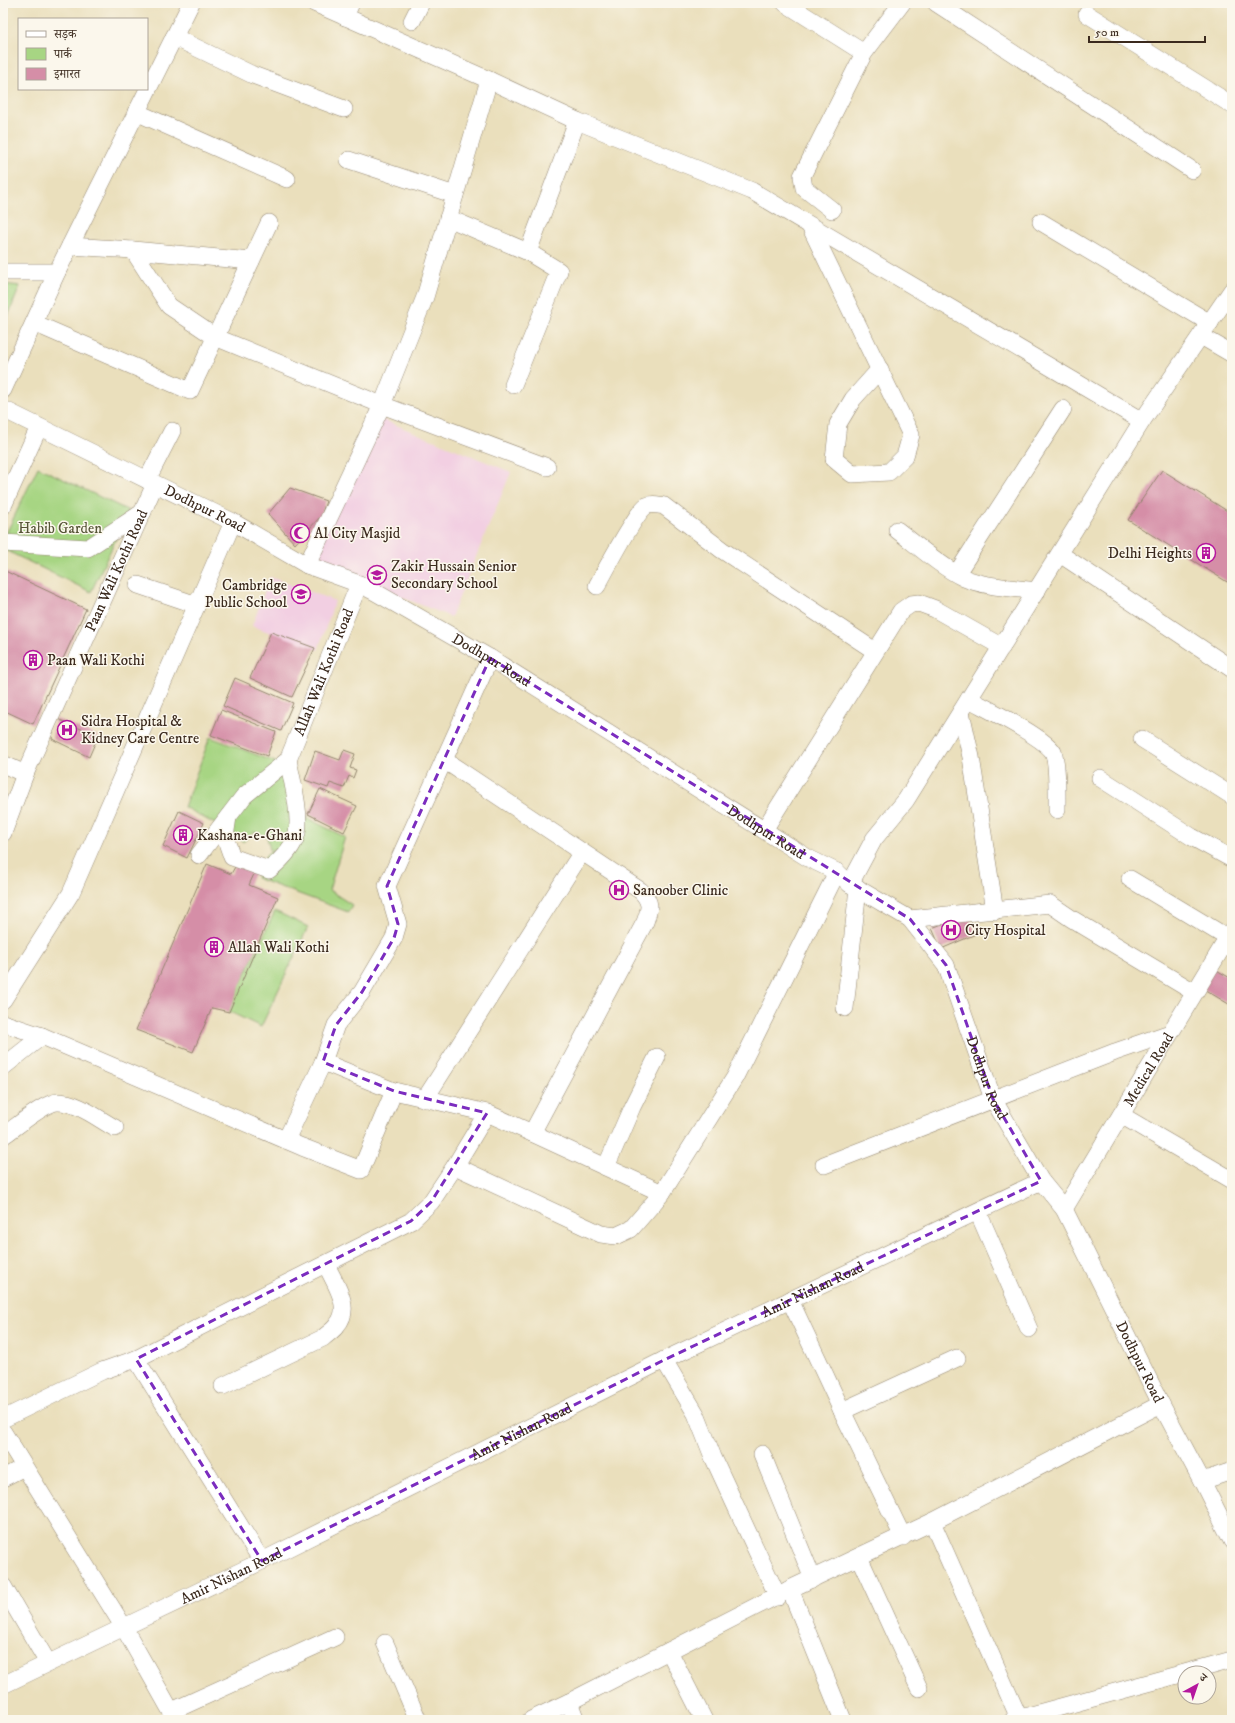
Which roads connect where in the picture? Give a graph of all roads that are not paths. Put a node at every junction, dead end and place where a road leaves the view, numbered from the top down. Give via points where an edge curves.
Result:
1 (191, 3) edge
2 (314, 3) edge
3 (421, 3) edge
4 (785, 3) edge
5 (902, 3) edge
6 (936, 3) edge
7 (348, 10) edge
8 (1086, 14) dead end
9 (412, 21) dead end
10 (174, 37) junction
11 (864, 53) junction
12 (489, 80) junction
13 (148, 88) edge
14 (147, 90) edge
15 (1232, 105) edge
16 (344, 109) dead end
17 (136, 112) junction
18 (577, 121) junction
19 (349, 160) dead end
20 (1192, 170) dead end
21 (287, 179) dead end
22 (455, 195) junction
23 (832, 210) dead end
24 (448, 218) junction
25 (1041, 222) dead end
26 (269, 223) dead end
27 (810, 226) junction
28 (70, 246) junction
29 (133, 250) junction
30 (528, 252) junction
31 (251, 261) junction
32 (3, 272) edge
33 (57, 272) junction
34 (1232, 290) edge
35 (34, 323) junction
36 (1206, 330) junction
37 (215, 337) junction
38 (1232, 354) edge
39 (880, 369) junction
40 (514, 385) dead end
41 (3, 390) edge
42 (382, 405) junction
43 (3, 409) edge
44 (1063, 409) dead end
45 (1142, 421) junction
46 (40, 427) junction
47 (172, 430) dead end
48 (547, 466) dead end
49 (151, 482) junction
50 (3, 506) edge
51 (143, 512) junction
52 (233, 522) junction
53 (897, 530) dead end
54 (3, 543) edge
55 (1060, 554) junction
56 (307, 565) junction
57 (957, 573) junction
58 (359, 584) junction
59 (138, 585) dead end
60 (597, 586) dead end
61 (1037, 591) junction
62 (197, 605) junction
63 (1002, 647) junction
64 (875, 651) junction
65 (490, 658) junction
66 (1232, 668) edge
67 (965, 706) junction
68 (1142, 739) dead end
69 (288, 760) junction
70 (444, 760) junction
71 (3, 764) edge
72 (26, 774) junction
73 (1100, 778) dead end
74 (1232, 796) edge
75 (1058, 810) dead end
76 (228, 817) junction
77 (764, 830) junction
78 (3, 833) edge
79 (582, 852) junction
80 (199, 854) dead end
81 (1232, 860) edge
82 (837, 872) junction
83 (1130, 879) dead end
84 (854, 886) junction
85 (995, 911) junction
86 (910, 918) junction
87 (1230, 934) edge
88 (1194, 992) junction
89 (3, 1000) edge
90 (845, 1008) dead end
91 (3, 1023) edge
92 (1170, 1033) junction
93 (42, 1036) junction
94 (657, 1057) dead end
95 (323, 1062) junction
96 (3, 1067) edge
97 (394, 1091) junction
98 (425, 1099) junction
99 (993, 1099) junction
100 (487, 1113) junction
101 (1121, 1115) junction
102 (115, 1128) dead end
103 (532, 1133) junction
104 (3, 1136) edge
105 (286, 1140) junction
106 (824, 1164) dead end
107 (455, 1166) junction
108 (606, 1167) junction
109 (1232, 1180) edge
110 (1041, 1181) junction
111 (662, 1193) junction
112 (1064, 1209) junction
113 (978, 1212) junction
114 (326, 1264) junction
115 (790, 1300) junction
116 (1029, 1329) dead end
117 (957, 1358) dead end
118 (136, 1359) junction
119 (664, 1360) junction
120 (223, 1386) dead end
121 (1161, 1404) junction
122 (842, 1410) junction
123 (3, 1419) edge
124 (3, 1432) edge
125 (762, 1454) dead end
126 (24, 1467) junction
127 (1232, 1471) edge
128 (3, 1478) edge
129 (1202, 1482) junction
130 (932, 1522) junction
131 (902, 1537) junction
132 (1231, 1538) edge
133 (860, 1557) junction
134 (262, 1561) junction
135 (813, 1579) junction
136 (3, 1586) edge
137 (784, 1593) junction
138 (123, 1626) junction
139 (334, 1637) dead end
140 (385, 1644) dead end
141 (669, 1651) junction
142 (1232, 1660) edge
143 (48, 1663) junction
144 (3, 1685) edge
145 (919, 1688) dead end
146 (569, 1702) junction
147 (174, 1716) edge
148 (1016, 1719) edge
149 (418, 1720) edge
150 (531, 1720) edge
151 (576, 1720) edge
152 (704, 1720) edge
153 (843, 1720) edge

1 - 10 street
2 - 7 street
3 - 9 street
4 - 11 street
5 - 11 street
6 - 20 street
7 - 12 street
8 - 15 street
10 - 13 street
10 - 16 street via 253,75
11 - 23 street via 802,176 804,188
12 - 18 street
12 - 22 street
14 - 17 street
17 - 21 street
17 - 28 street
18 - 27 street via 752,191
18 - 30 street
19 - 22 street
22 - 24 street
24 - 30 street
24 - 42 street via 425,297
25 - 36 street
26 - 31 street
27 - 39 street
27 - 45 street
28 - 29 street
28 - 33 street
29 - 31 street
29 - 37 street via 169,306
30 - 40 street via 558,271
31 - 37 street
32 - 33 street
33 - 35 street
34 - 36 street
35 - 37 street via 190,390
35 - 41 street
36 - 38 street
36 - 45 street
37 - 42 street
39 - 39 street via 911,436 905,456 889,472 852,474 834,459 838,424 853,399
42 - 48 street
42 - 56 street
43 - 46 street, Dodhpur Road
44 - 57 street
45 - 55 street
46 - 49 street, Dodhpur Road
46 - 50 street
47 - 49 street, Paan Wali Kothi Road
49 - 51 street, Paan Wali Kothi Road
49 - 52 street, Dodhpur Road
51 - 54 street via 88,548
51 - 72 street, Paan Wali Kothi Road
52 - 56 street, Dodhpur Road
52 - 62 street
53 - 57 street
55 - 61 street
55 - 66 street
56 - 58 street, Dodhpur Road
57 - 61 street via 965,578 998,586
58 - 65 street, Dodhpur Road
58 - 69 street, Allah Wali Kothi Road
59 - 62 street
60 - 64 street via 645,507 655,504 664,506 722,550
61 - 63 street
62 - 89 street via 71,893
63 - 64 street via 935,609 919,603 911,604 901,611
63 - 67 street
64 - 77 street
65 - 70 street
65 - 77 street, Dodhpur Road
67 - 75 street via 1034,736 1047,745 1053,752 1056,763
67 - 84 street via 906,800 874,839
67 - 85 street
68 - 74 street
69 - 76 street, Allah Wali Kothi Road via 244,796
69 - 76 street, Allah Wali Kothi Road via 298,821 297,835 278,862 269,870 232,857 225,837
70 - 79 street
70 - 95 street via 387,886 398,924 394,938 362,992 336,1025
71 - 72 street
72 - 78 street, Paan Wali Kothi Road
73 - 81 street
76 - 80 street, Allah Wali Kothi Road
77 - 82 street, Dodhpur Road via 808,858
79 - 98 street
79 - 103 street via 641,891 648,898 650,907 645,922
82 - 84 street, Dodhpur Road
82 - 111 street via 735,1077
83 - 87 street
84 - 86 street, Dodhpur Road
84 - 90 street
85 - 86 street
85 - 88 street via 1050,904
86 - 99 street, Dodhpur Road via 946,965
87 - 88 street, Medical Road
88 - 92 street, Medical Road
91 - 93 street
92 - 99 street
92 - 101 street, Medical Road
93 - 96 street
93 - 105 street
94 - 108 street
95 - 97 street
95 - 105 street
97 - 98 street
97 - 105 street via 361,1170
98 - 100 street
99 - 106 street
99 - 110 street, Dodhpur Road
100 - 103 street
100 - 107 street
101 - 109 street
101 - 112 street, Medical Road
102 - 104 street via 83,1110 57,1102 42,1109
103 - 108 street
107 - 111 street via 601,1234 616,1236 631,1229
107 - 114 street via 431,1202 411,1222
108 - 111 street
110 - 112 street, Dodhpur Road
110 - 113 street, Amir Nishan Road
112 - 121 street, Dodhpur Road
113 - 115 street, Amir Nishan Road
113 - 116 street
114 - 118 street
114 - 120 street via 343,1302 344,1313 336,1327 323,1338
115 - 119 street, Amir Nishan Road
115 - 122 street
117 - 122 street
118 - 123 street via 102,1372
118 - 134 street
119 - 134 street, Amir Nishan Road
119 - 137 street via 696,1414 713,1457
121 - 129 street, Dodhpur Road
121 - 130 street
122 - 131 street
124 - 126 street
125 - 135 street
126 - 128 street
126 - 138 street
127 - 129 street
129 - 132 street, Dodhpur Road
130 - 131 street
130 - 148 street
131 - 133 street
133 - 135 street
133 - 145 street
134 - 138 street, Amir Nishan Road
135 - 137 street
136 - 143 street
137 - 141 street
137 - 153 street
138 - 143 street, Amir Nishan Road
138 - 147 street
139 - 147 street
140 - 149 street
141 - 146 street
141 - 152 street
142 - 148 street
143 - 144 street, Amir Nishan Road
146 - 150 street
146 - 151 street

